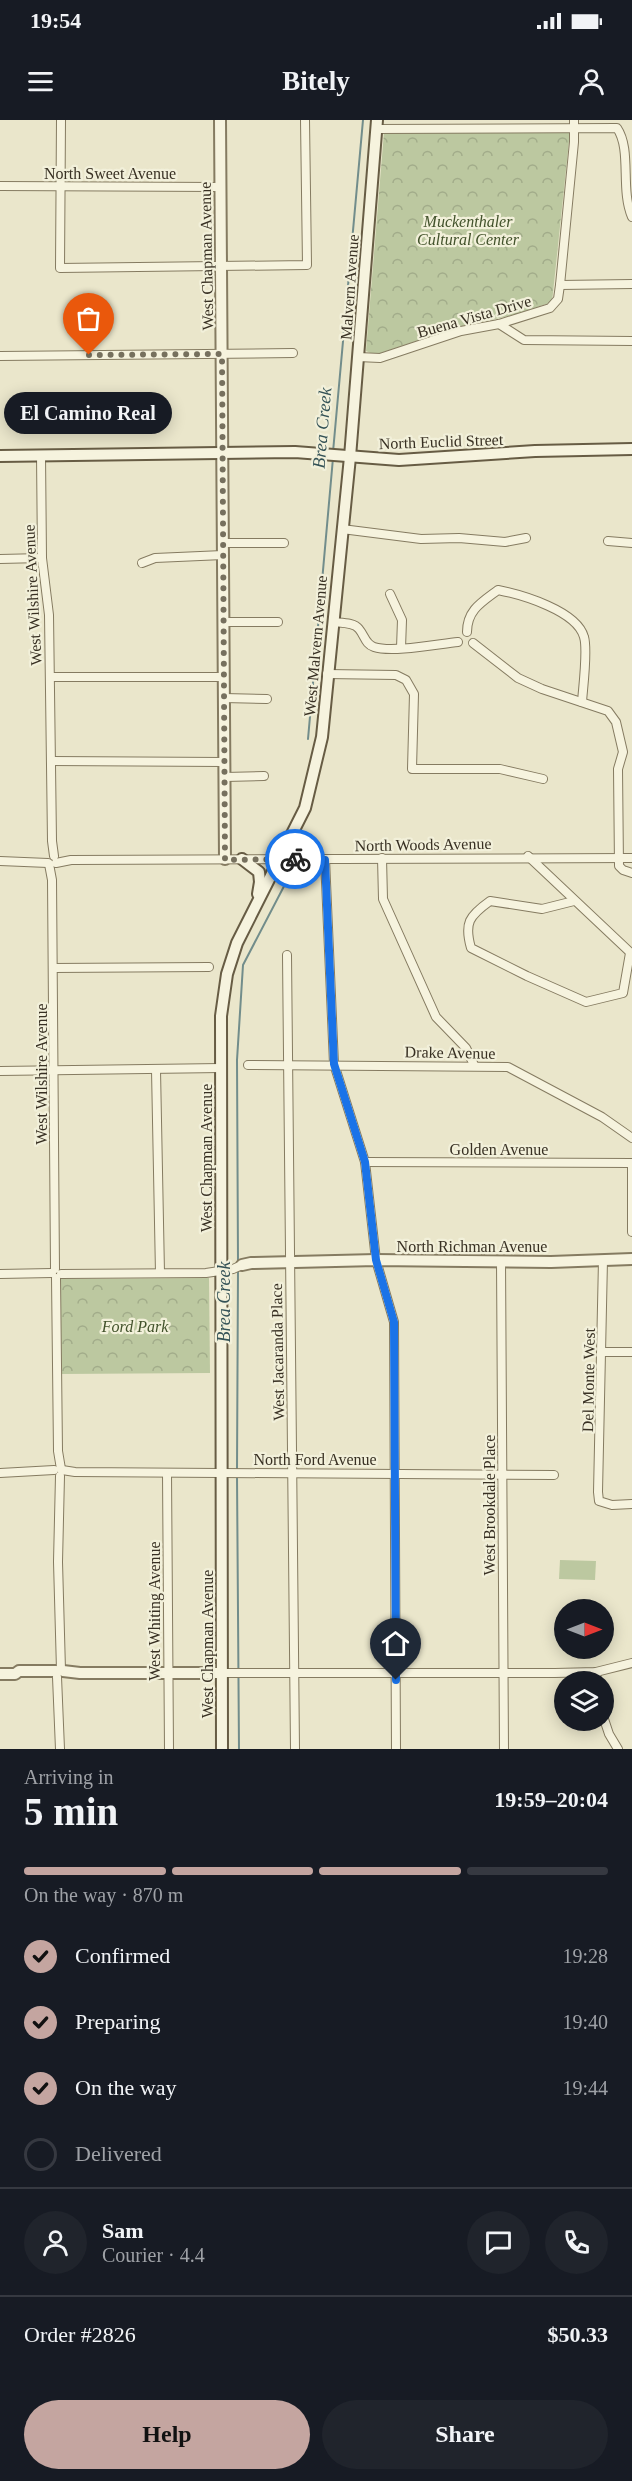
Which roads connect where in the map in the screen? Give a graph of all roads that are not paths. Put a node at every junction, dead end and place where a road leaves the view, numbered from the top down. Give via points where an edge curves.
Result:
1 (61, 120) edge
2 (219, 120) edge
3 (305, 120) edge
4 (574, 124) edge
5 (377, 125) edge
6 (0, 186) edge
7 (61, 186) junction
8 (220, 187) junction
9 (632, 217) edge
10 (221, 266) junction
11 (632, 284) edge
12 (560, 285) junction
13 (499, 324) junction
14 (632, 341) edge
15 (293, 353) dead end
16 (222, 354) junction
17 (0, 356) edge
18 (358, 357) junction
19 (632, 449) edge
20 (222, 453) junction
21 (41, 455) junction
22 (0, 456) edge
23 (345, 456) junction
24 (342, 529) junction
25 (526, 538) dead end
26 (608, 541) dead end
27 (223, 543) junction
28 (284, 543) dead end
29 (632, 543) edge
30 (223, 555) junction
31 (42, 558) junction
32 (0, 559) edge
33 (142, 563) dead end
34 (390, 594) dead end
35 (223, 622) junction
36 (278, 622) dead end
37 (333, 622) junction
38 (467, 632) dead end
39 (458, 642) dead end
40 (473, 644) dead end
41 (401, 648) junction
42 (327, 674) junction
43 (50, 676) junction
44 (224, 677) junction
45 (224, 698) junction
46 (267, 699) dead end
47 (582, 702) junction
48 (51, 761) junction
49 (224, 762) junction
50 (264, 776) dead end
51 (225, 777) junction
52 (543, 779) dead end
53 (292, 835) junction
54 (528, 856) junction
55 (382, 858) junction
56 (620, 858) junction
57 (632, 858) edge
58 (242, 859) junction
59 (280, 859) junction
60 (52, 860) junction
61 (225, 860) junction
62 (322, 860) junction
63 (0, 861) edge
64 (632, 873) edge
65 (574, 901) junction
66 (255, 906) junction
67 (631, 954) edge
68 (287, 955) dead end
69 (209, 967) dead end
70 (53, 968) junction
71 (288, 1064) junction
72 (334, 1064) junction
73 (248, 1065) dead end
74 (474, 1065) junction
75 (221, 1068) junction
76 (54, 1069) junction
77 (156, 1070) junction
78 (0, 1071) edge
79 (632, 1138) edge
80 (365, 1162) junction
81 (632, 1163) edge
82 (632, 1232) edge
83 (632, 1259) edge
84 (376, 1260) junction
85 (603, 1260) junction
86 (501, 1261) junction
87 (290, 1262) junction
88 (237, 1267) joint
89 (221, 1271) junction
90 (56, 1273) junction
91 (160, 1273) junction
92 (0, 1274) edge
93 (603, 1352) junction
94 (632, 1352) edge
95 (58, 1472) junction
96 (227, 1472) junction
97 (0, 1473) edge
98 (167, 1473) junction
99 (292, 1473) junction
100 (395, 1473) junction
101 (502, 1474) junction
102 (554, 1475) dead end
103 (632, 1504) edge
104 (632, 1663) edge
105 (600, 1671) edge
106 (554, 1672) edge
107 (59, 1673) junction
108 (222, 1673) junction
109 (395, 1673) junction
110 (504, 1673) junction
111 (0, 1674) edge
112 (168, 1674) junction
113 (294, 1674) junction
114 (608, 1731) edge
115 (60, 1749) edge
116 (169, 1749) edge
117 (222, 1749) edge
118 (295, 1749) edge
119 (396, 1749) edge
120 (504, 1749) edge
121 (618, 1749) edge

1 - 7 street
2 - 8 main road, West Chapman Avenue
3 - 10 street via 307,265
4 - 5 street
4 - 9 street via 611,126 627,137 632,176 627,204
4 - 12 street, Buena Vista Drive
5 - 18 main road, Malvern Avenue
6 - 7 street, North Sweet Avenue
7 - 8 street, North Sweet Avenue
7 - 10 street via 60,268
8 - 10 main road, West Chapman Avenue
10 - 16 main road, West Chapman Avenue
11 - 12 street
12 - 13 street, Buena Vista Drive via 558,299 550,308
13 - 14 street via 524,340
13 - 18 street, Buena Vista Drive via 462,331 380,358
15 - 16 street
16 - 17 street
16 - 20 main road, West Chapman Avenue
18 - 23 main road, Malvern Avenue
19 - 23 main road, North Euclid Street via 399,460
20 - 21 main road, North Euclid Street
20 - 23 main road, North Euclid Street
20 - 27 main road, West Chapman Avenue
21 - 22 main road, North Euclid Street
21 - 31 street, West Wilshire Avenue
23 - 24 main road, West Malvern Avenue
24 - 25 street via 421,539 505,542
24 - 37 main road, West Malvern Avenue
26 - 29 street
27 - 28 street
27 - 30 main road, West Chapman Avenue
30 - 33 street via 155,558
30 - 35 main road, West Chapman Avenue
31 - 32 street
31 - 43 street, West Wilshire Avenue via 49,615
34 - 41 street via 402,620
35 - 36 street
35 - 44 main road, West Chapman Avenue
37 - 41 street via 353,625 375,647
37 - 42 main road, West Malvern Avenue
38 - 47 street via 474,608 498,590 524,595 577,622 585,639
39 - 41 street
40 - 47 street via 518,678
42 - 52 street via 396,675 406,680 414,694 412,769 500,770
42 - 53 main road, West Malvern Avenue via 321,746 305,808
43 - 44 street
43 - 48 street, West Wilshire Avenue
44 - 45 main road, West Chapman Avenue
45 - 46 street
45 - 49 main road, West Chapman Avenue
47 - 56 street via 608,711 616,722 623,753 618,769
48 - 49 street
48 - 60 street, West Wilshire Avenue
49 - 51 main road, West Chapman Avenue
50 - 51 street
51 - 61 main road, West Chapman Avenue
53 - 59 main road, West Chapman Avenue
53 - 62 main road via 300,846
54 - 55 street, North Woods Avenue
54 - 56 street, North Woods Avenue
54 - 65 street
55 - 62 street, North Woods Avenue
55 - 74 street via 383,899 436,1017 466,1048
56 - 57 street, North Woods Avenue
56 - 64 street via 619,866
58 - 59 street, North Woods Avenue
58 - 61 street, North Woods Avenue
58 - 66 main road via 257,869 260,876
59 - 62 street, North Woods Avenue
59 - 66 main road, West Chapman Avenue
60 - 61 street, North Woods Avenue
60 - 63 street, North Woods Avenue
60 - 70 street, West Wilshire Avenue
62 - 72 street
65 - 67 street
65 - 67 street via 542,909 490,901 474,912 466,930 471,948 586,1002 623,993
66 - 75 main road, West Chapman Avenue via 227,974 221,1016
68 - 71 street, West Jacaranda Place
69 - 70 street
70 - 76 street, West Wilshire Avenue
71 - 72 street, Drake Avenue
71 - 73 street, Drake Avenue
71 - 87 street, West Jacaranda Place
72 - 74 street, Drake Avenue
72 - 80 street
74 - 79 street, Drake Avenue via 507,1067 602,1117
75 - 77 street
75 - 89 main road, West Chapman Avenue
76 - 77 street
76 - 78 street
76 - 90 street, West Wilshire Avenue
77 - 91 street
80 - 81 street, Golden Avenue
80 - 84 street
81 - 82 street
83 - 85 main road, North Richman Avenue
84 - 86 main road, North Richman Avenue
84 - 87 main road, North Richman Avenue
84 - 100 street via 394,1322
85 - 86 main road, North Richman Avenue
85 - 93 street, Del Monte West
86 - 101 street, West Brookdale Place
87 - 88 main road, North Richman Avenue
87 - 99 street, West Jacaranda Place
88 - 89 street, North Richman Avenue
89 - 91 street, North Richman Avenue
89 - 96 main road, West Chapman Avenue
90 - 91 street, North Richman Avenue
90 - 92 street, North Richman Avenue
90 - 95 street, West Wilshire Avenue
93 - 94 street
93 - 103 street, Del Monte West via 599,1501
95 - 97 street, North Ford Avenue
95 - 98 street, North Ford Avenue
95 - 107 street, West Wilshire Avenue
96 - 98 street, North Ford Avenue
96 - 99 street, North Ford Avenue
96 - 108 main road, West Chapman Avenue
98 - 112 street, West Whiting Avenue
99 - 100 street, North Ford Avenue
99 - 113 street, West Jacaranda Place
100 - 101 street, North Ford Avenue
100 - 109 street
101 - 102 street, North Ford Avenue
101 - 110 street, West Brookdale Place
104 - 105 street
106 - 110 street
107 - 111 main road via 20,1677
107 - 112 main road
107 - 115 street, West Wilshire Avenue
108 - 112 main road
108 - 113 street
108 - 117 main road, West Chapman Avenue
109 - 110 street
109 - 113 street
109 - 119 street
110 - 120 street, West Brookdale Place
112 - 116 street, West Whiting Avenue
113 - 118 street, West Jacaranda Place
114 - 121 street

